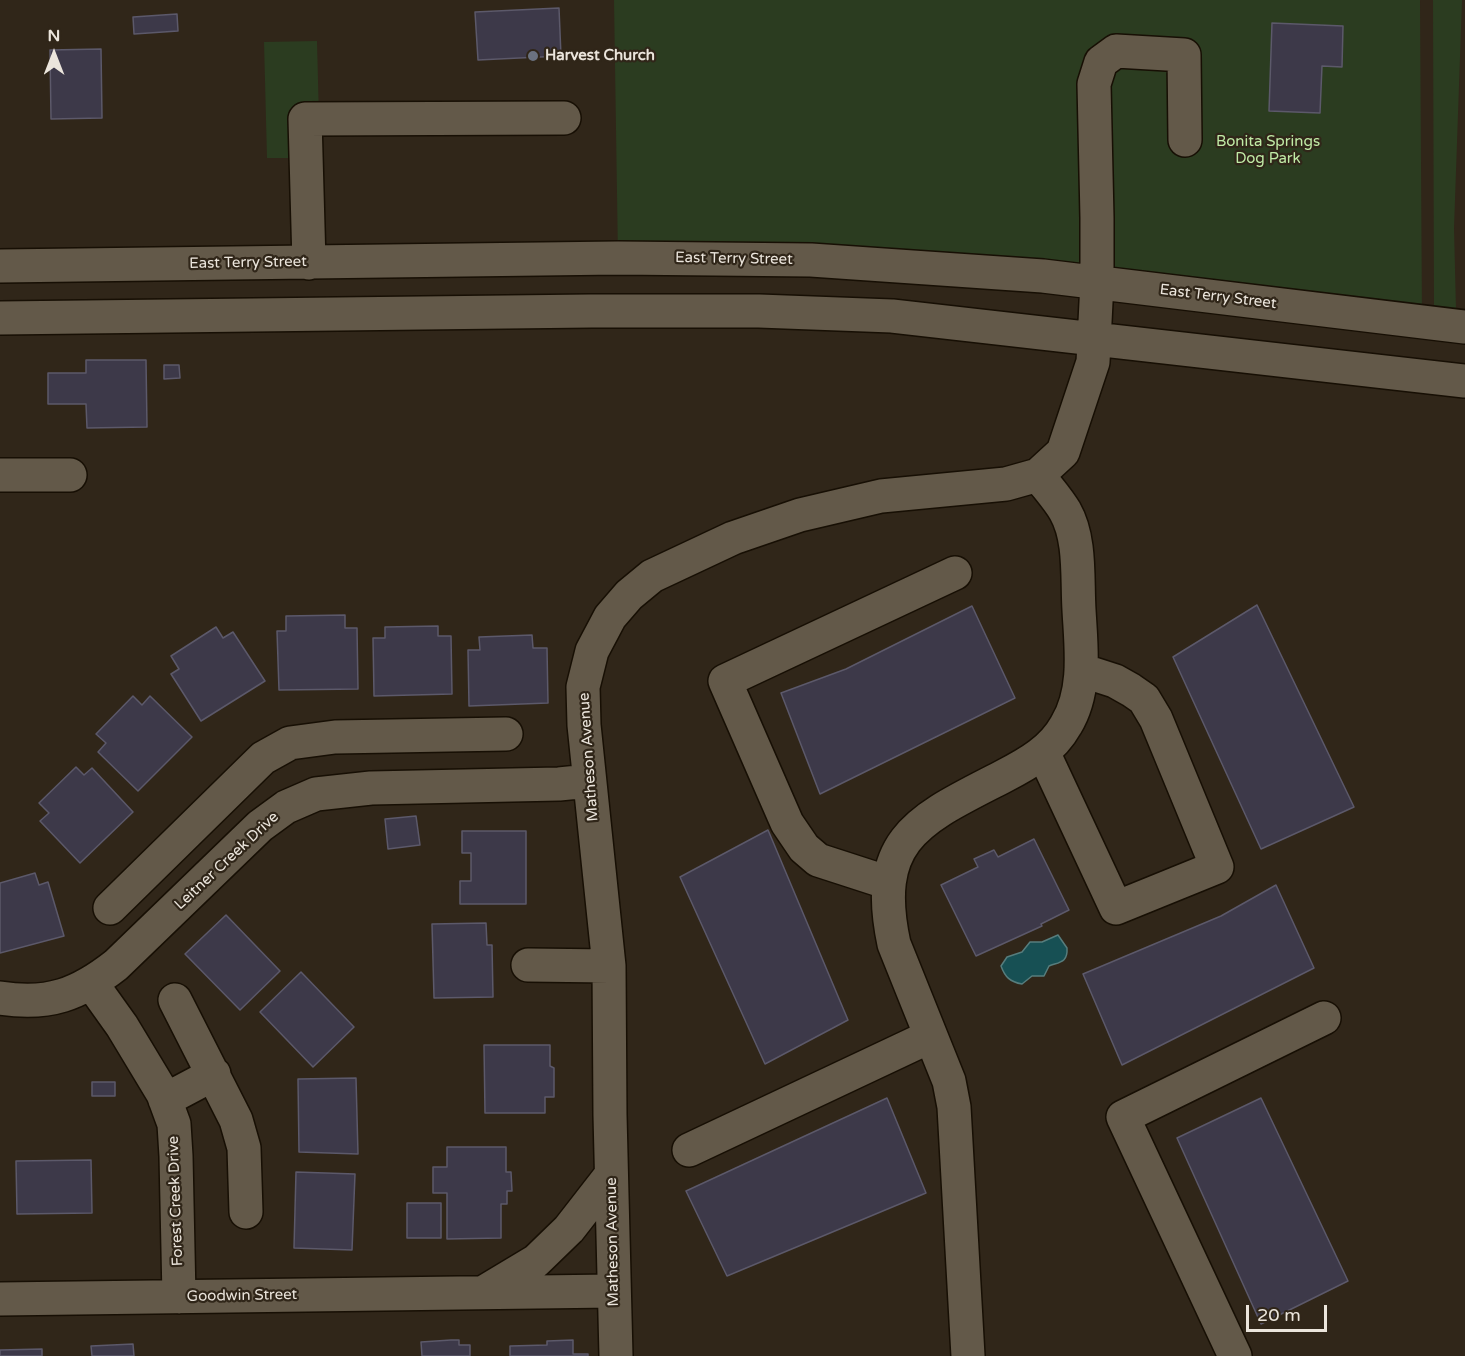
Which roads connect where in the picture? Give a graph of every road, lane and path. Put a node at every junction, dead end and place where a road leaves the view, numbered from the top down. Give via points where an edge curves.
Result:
1 (564, 118) dead end
2 (1185, 140) dead end
3 (309, 263) junction
4 (0, 266) edge
5 (1097, 282) junction
6 (0, 318) edge
7 (1465, 327) edge
8 (1094, 338) junction
9 (1465, 381) edge
10 (0, 475) edge
11 (70, 475) dead end
12 (1038, 475) junction
13 (955, 573) dead end
14 (1081, 670) junction
15 (370, 737) junction
16 (1043, 752) junction
17 (589, 781) junction
18 (480, 785) junction
19 (371, 788) junction
20 (889, 883) junction
21 (110, 908) dead end
22 (528, 965) dead end
23 (609, 966) junction
24 (92, 984) junction
25 (0, 998) edge
26 (175, 1000) dead end
27 (1324, 1018) dead end
28 (931, 1036) junction
29 (214, 1074) junction
30 (165, 1100) junction
31 (689, 1150) dead end
32 (611, 1175) junction
33 (246, 1212) dead end
34 (613, 1291) junction
35 (485, 1292) junction
36 (179, 1297) junction
37 (0, 1299) edge
38 (616, 1356) edge
39 (968, 1356) edge
40 (1235, 1356) edge

1 - 3 street via 305,119
2 - 5 street, Matheson Avenue via 1184,55 1116,51 1101,62 1094,84
3 - 4 street, East Terry Street
3 - 5 street, East Terry Street via 618,258 800,260
5 - 7 street, East Terry Street
5 - 8 street, Matheson Avenue
6 - 8 street via 759,311 891,316
8 - 9 street
8 - 12 street, Matheson Avenue via 1093,362 1063,452
10 - 11 street
12 - 14 street via 1066,512 1075,538
12 - 17 street, Matheson Avenue via 1006,484 880,496 800,515 733,538 652,576 610,617 592,651 583,687
13 - 20 street via 725,681 787,823 804,848 818,860
14 - 16 street via 1076,702 1067,724
14 - 16 street via 1115,681 1144,699 1156,719 1217,867 1116,908
15 - 18 street via 492,735
15 - 19 street
15 - 21 street via 290,742 263,758
16 - 20 street via 918,825 894,860
17 - 18 street, Leitner Creek Drive
17 - 23 street, Matheson Avenue
18 - 19 street, Leitner Creek Drive
19 - 24 street, Leitner Creek Drive via 316,794 286,807 260,826
20 - 28 street via 894,944
22 - 23 street
23 - 32 street, Matheson Avenue
24 - 25 street, Leitner Creek Drive via 65,996 33,1001
24 - 30 street, Forest Creek Drive via 122,1026
26 - 29 street
27 - 40 street via 1123,1117
28 - 31 street
28 - 39 street via 949,1081 954,1107
29 - 30 street
29 - 33 street via 236,1120 244,1148
30 - 36 street, Forest Creek Drive via 174,1124
32 - 34 street, Matheson Avenue
32 - 35 street via 569,1229 536,1261
34 - 35 street, Goodwin Street
34 - 38 street, Matheson Avenue
35 - 36 street, Goodwin Street
36 - 37 street, Goodwin Street

